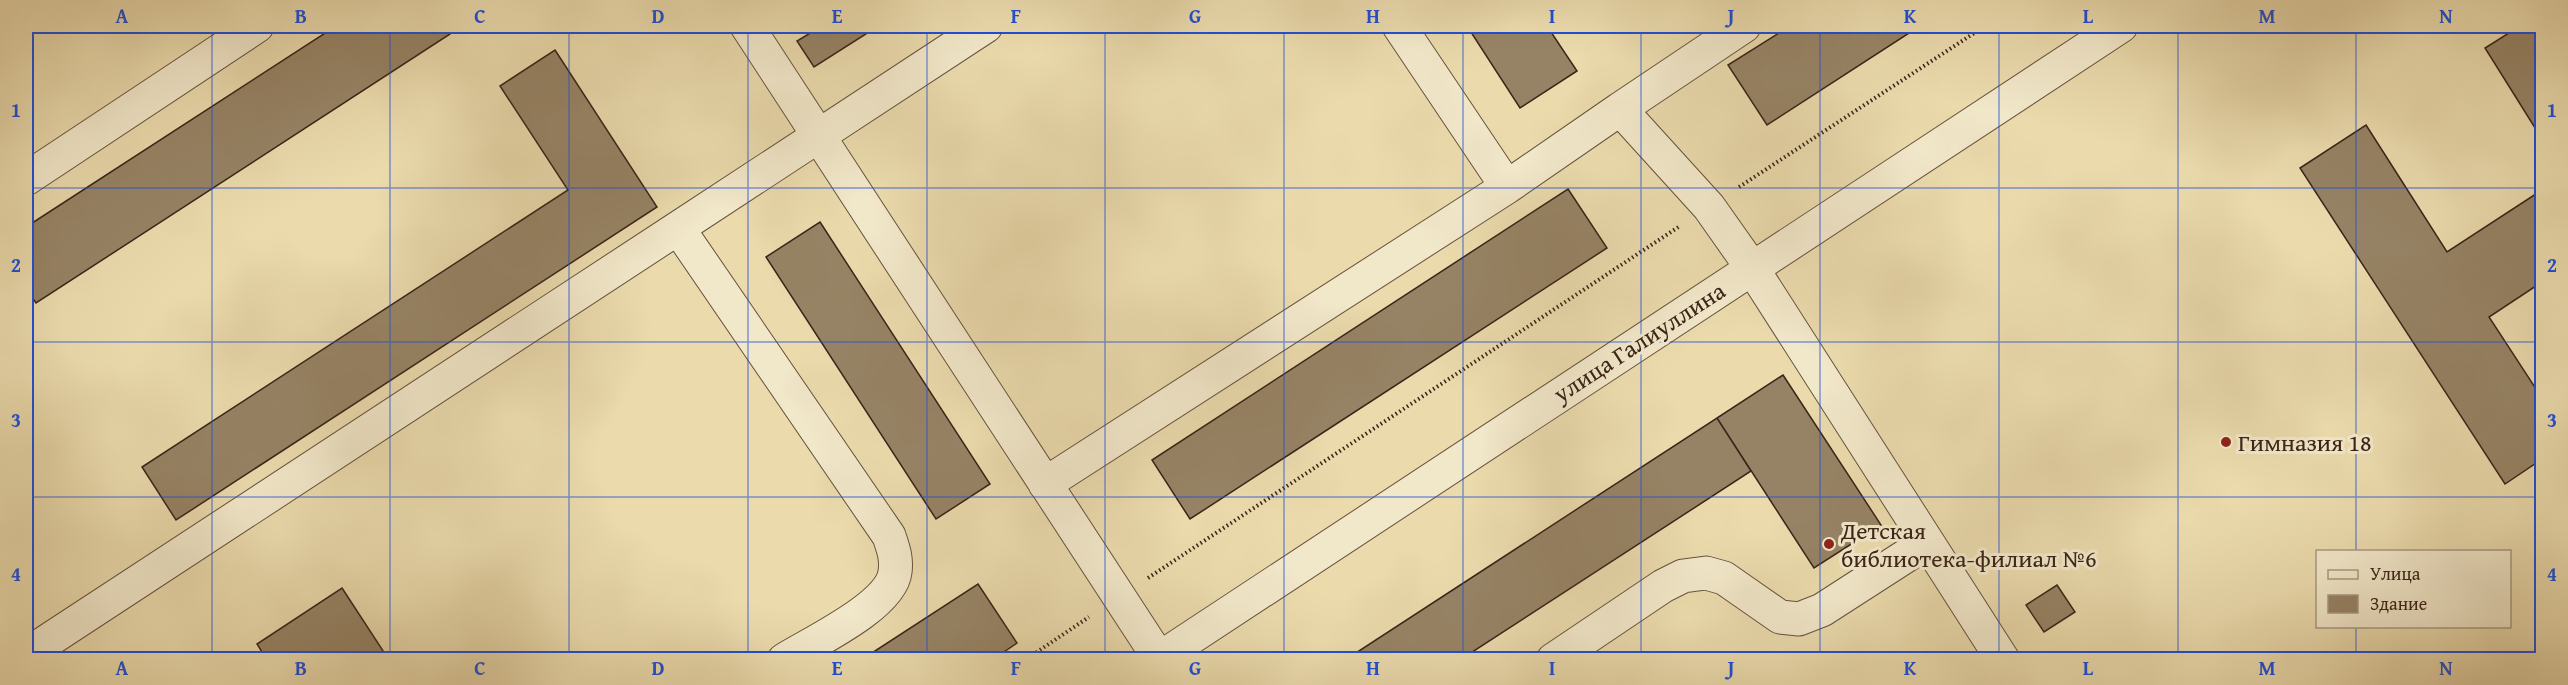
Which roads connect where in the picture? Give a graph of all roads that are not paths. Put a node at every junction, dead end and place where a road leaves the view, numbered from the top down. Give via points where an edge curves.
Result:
1 (257, 26) edge
2 (747, 26) edge
3 (986, 26) edge
4 (1400, 26) edge
5 (1744, 26) edge
6 (2121, 26) edge
7 (1620, 109) junction
8 (819, 136) junction
9 (26, 179) edge
10 (1507, 187) junction
11 (678, 228) junction
12 (1752, 268) junction
13 (1045, 484) junction
14 (1926, 543) junction
15 (26, 654) edge
16 (1158, 659) edge
17 (784, 660) edge
18 (1553, 660) edge
19 (2003, 660) edge

1 - 9 street
2 - 8 street
3 - 8 street
4 - 10 street
5 - 7 street
6 - 12 street, улица Галиуллина
7 - 10 street
7 - 12 street via 1709,207
8 - 11 street
8 - 13 street
10 - 13 street
11 - 15 street
11 - 17 street via 889,536 896,554 895,574 888,592 873,606
12 - 14 street
12 - 16 street, улица Галиуллина
13 - 16 street
14 - 18 street via 1822,610 1798,619 1780,617 1724,578 1706,573 1683,576
14 - 19 street

